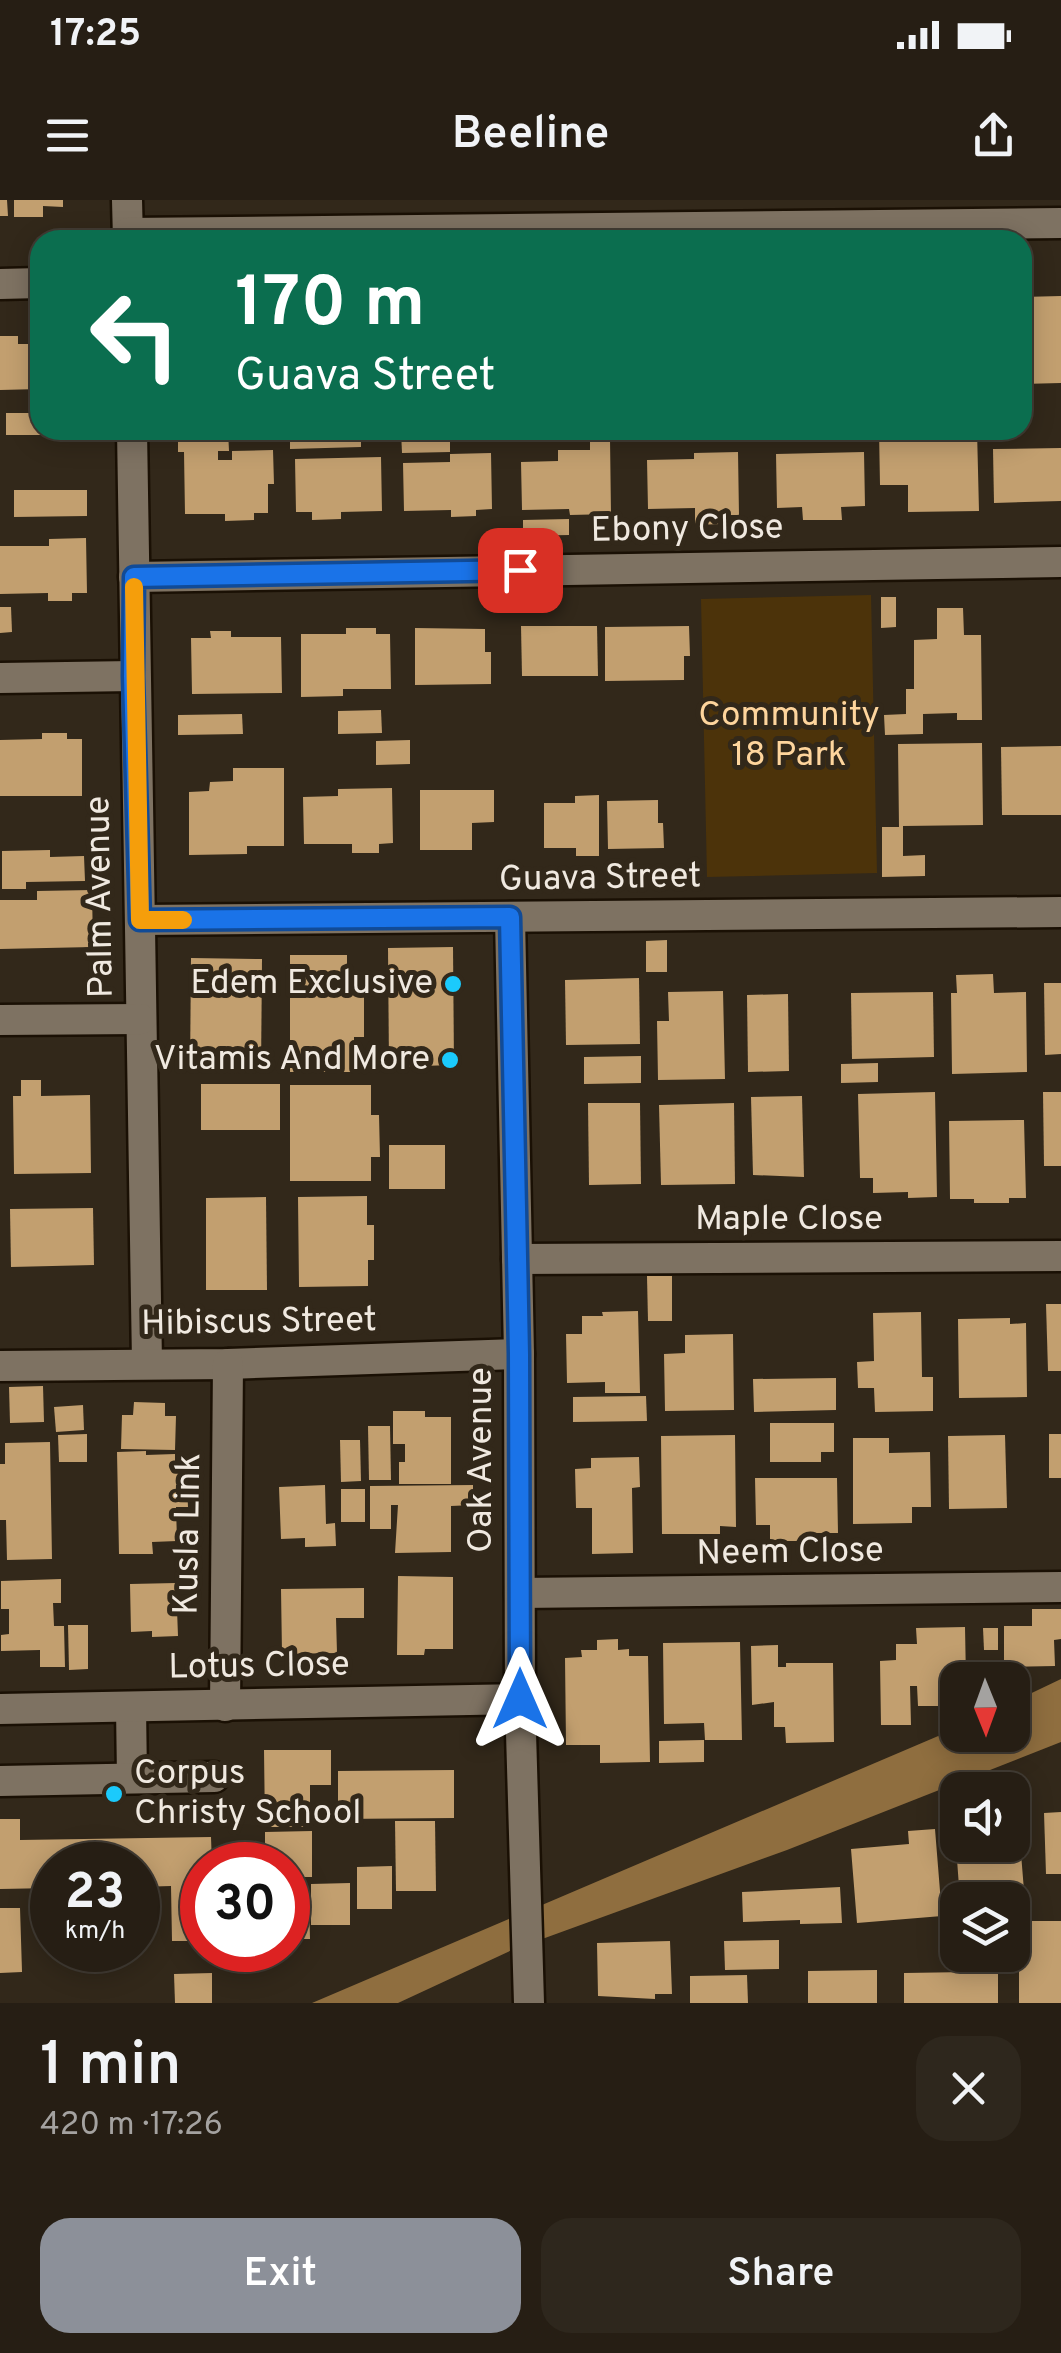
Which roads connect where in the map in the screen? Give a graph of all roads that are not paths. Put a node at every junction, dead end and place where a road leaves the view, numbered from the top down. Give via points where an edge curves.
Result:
1 (127, 200) edge
2 (1061, 223) edge
3 (128, 230) edge
4 (559, 230) edge
5 (30, 283) edge
6 (0, 284) edge
7 (132, 440) edge
8 (1061, 562) edge
9 (134, 577) junction
10 (133, 676) junction
11 (0, 678) edge
12 (1061, 912) edge
13 (510, 917) junction
14 (140, 920) junction
15 (141, 1018) junction
16 (0, 1020) edge
17 (1061, 1256) edge
18 (517, 1258) junction
19 (519, 1354) junction
20 (147, 1363) junction
21 (228, 1364) junction
22 (0, 1366) edge
23 (1061, 1587) edge
24 (520, 1593) junction
25 (520, 1699) junction
26 (225, 1706) junction
27 (132, 1707) junction
28 (0, 1708) edge
29 (214, 1777) dead end
30 (132, 1778) junction
31 (0, 1781) edge
32 (529, 2003) edge

1 - 3 street
2 - 4 street
5 - 6 street
7 - 9 street, Palm Avenue
8 - 9 street, Ebony Close
9 - 10 street, Palm Avenue
10 - 11 street
10 - 14 street, Palm Avenue
12 - 13 street, Guava Street
13 - 14 street, Guava Street
13 - 18 street, Oak Avenue
14 - 15 street, Palm Avenue
15 - 16 street
15 - 20 street, Palm Avenue
17 - 18 street, Maple Close
18 - 19 street, Oak Avenue
19 - 21 street, Hibiscus Street
19 - 24 street, Oak Avenue
20 - 21 street, Hibiscus Street
20 - 22 street, Hibiscus Street
21 - 26 street, Kusla Link
23 - 24 street, Neem Close
24 - 25 street, Oak Avenue
25 - 26 street, Lotus Close
25 - 32 street, Oak Avenue
26 - 27 street, Lotus Close
27 - 28 street, Lotus Close
27 - 30 street
29 - 30 street
30 - 31 street

